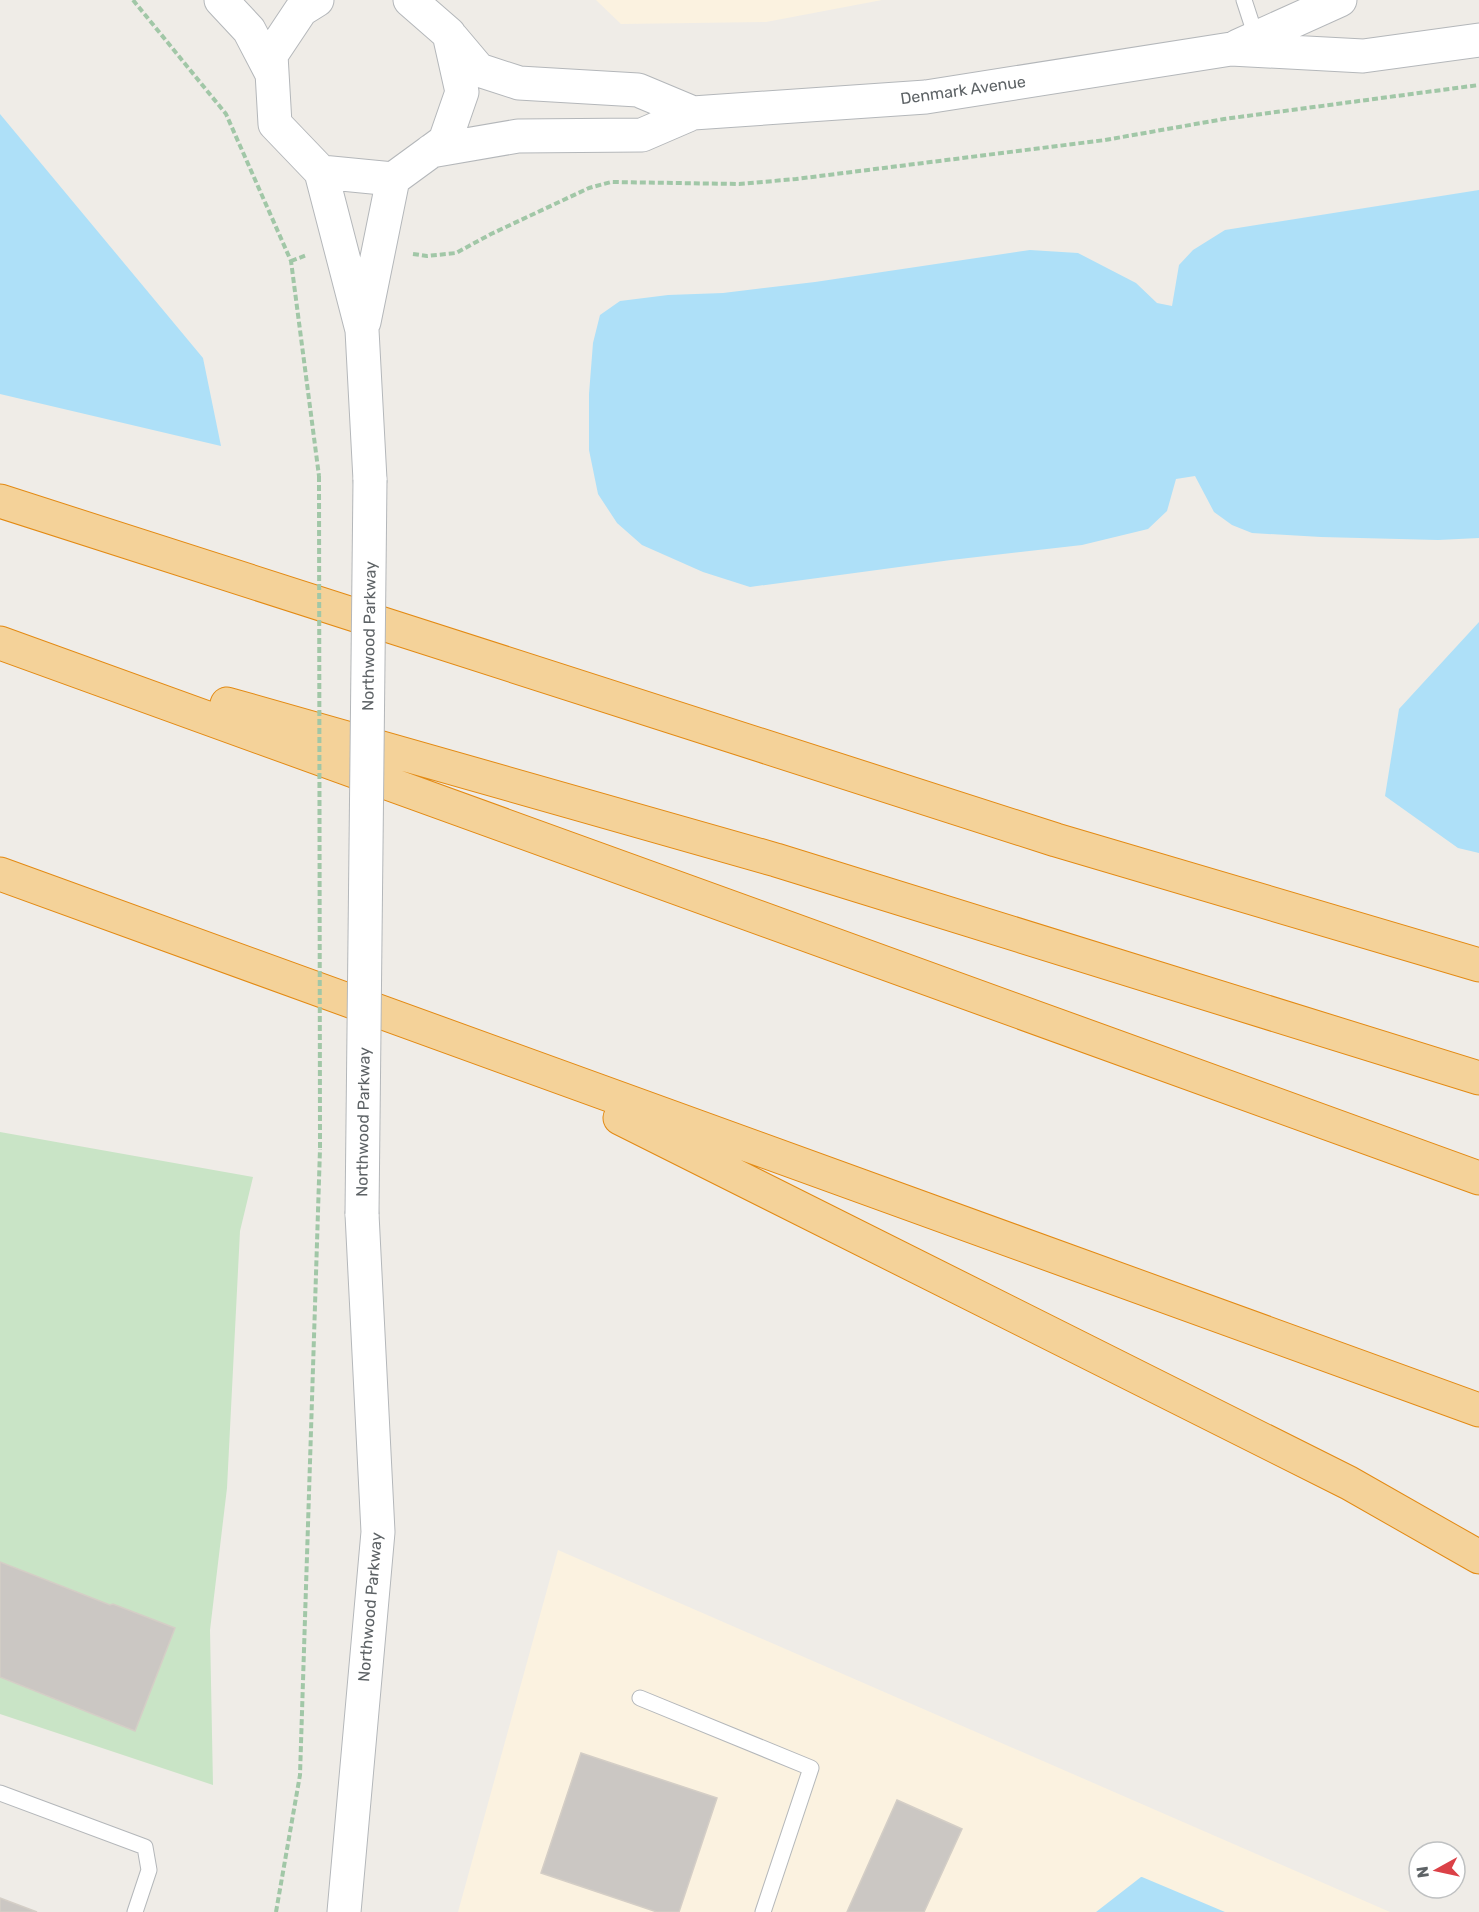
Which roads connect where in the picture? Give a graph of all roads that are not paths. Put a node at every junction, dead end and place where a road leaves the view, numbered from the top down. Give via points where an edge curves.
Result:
1 (221, 0) edge
2 (317, 0) edge
3 (1244, 0) edge
4 (1340, 0) edge
5 (430, 13) edge
6 (1479, 40) edge
7 (1249, 46) junction
8 (272, 74) junction
9 (693, 113) junction
10 (431, 151) junction
11 (321, 172) junction
12 (393, 179) junction
13 (362, 330) junction
14 (0, 501) edge
15 (0, 642) edge
16 (0, 874) edge
17 (1479, 965) edge
18 (481, 1049) junction
19 (1479, 1078) edge
20 (1479, 1178) edge
21 (1479, 1410) edge
22 (1479, 1557) edge
23 (640, 1698) dead end
24 (0, 1793) edge
25 (135, 1912) edge
26 (344, 1912) edge
27 (763, 1912) edge

1 - 8 street via 249,30
2 - 8 street via 300,10 271,55
3 - 7 lane
4 - 7 street, Denmark Avenue
5 - 9 street, Denmark Avenue via 479,70 519,83 638,90
5 - 10 street via 462,92 445,141
6 - 7 street, Denmark Avenue via 1363,56
7 - 9 street, Denmark Avenue via 926,97
8 - 11 street via 275,124
9 - 10 street, Denmark Avenue via 642,135 518,136
10 - 12 street
11 - 12 street
11 - 13 street, Northwood Parkway
12 - 13 street, Northwood Parkway
13 - 26 street, Northwood Parkway, bridge via 370,480 362,1214 378,1532
14 - 17 highway via 1056,840
15 - 19 highway via 776,860
15 - 20 highway
16 - 18 highway
18 - 21 highway
18 - 22 highway via 1349,1483
23 - 27 lane via 811,1768
24 - 25 lane via 146,1847 149,1870

